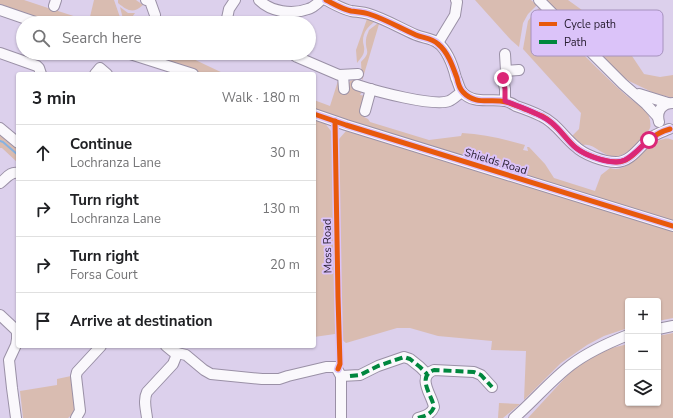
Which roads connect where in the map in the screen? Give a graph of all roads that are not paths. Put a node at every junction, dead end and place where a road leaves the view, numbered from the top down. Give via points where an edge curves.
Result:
1 (149, 0) edge
2 (235, 0) edge
3 (259, 0) edge
4 (321, 0) edge
5 (326, 0) edge
6 (539, 0) edge
7 (460, 1) edge
8 (0, 10) edge
9 (549, 10) edge
10 (155, 15) dead end
11 (18, 16) edge
12 (228, 16) edge
13 (289, 16) edge
14 (296, 16) edge
15 (438, 44) junction
16 (0, 53) edge
17 (505, 54) dead end
18 (594, 56) edge
19 (16, 59) edge
20 (20, 60) edge
21 (149, 60) edge
22 (303, 60) edge
23 (519, 70) dead end
24 (506, 71) junction
25 (40, 72) edge
26 (97, 72) edge
27 (105, 72) edge
28 (187, 72) edge
29 (358, 74) dead end
30 (343, 75) junction
31 (358, 85) dead end
32 (344, 89) dead end
33 (371, 89) junction
34 (462, 92) junction
35 (633, 92) junction
36 (505, 101) junction
37 (671, 103) edge
38 (365, 111) dead end
39 (316, 115) edge
40 (658, 119) junction
41 (0, 128) edge
42 (671, 130) edge
43 (649, 140) junction
44 (16, 141) edge
45 (16, 173) edge
46 (0, 183) edge
47 (673, 226) edge
48 (0, 315) edge
49 (673, 326) edge
50 (661, 328) edge
51 (16, 330) edge
52 (625, 337) edge
53 (16, 345) edge
54 (99, 348) edge
55 (168, 348) edge
56 (177, 354) junction
57 (427, 374) junction
58 (341, 376) junction
59 (492, 387) dead end
60 (16, 418) edge
61 (76, 418) edge
62 (147, 418) edge
63 (340, 418) edge
64 (418, 418) edge
65 (514, 418) edge

1 - 10 street
2 - 12 street
3 - 13 street via 268,8
4 - 14 street
5 - 15 street via 350,10 371,14
6 - 9 street
7 - 15 street
8 - 11 street
15 - 34 street via 451,64
16 - 19 street
17 - 24 street
18 - 35 street
20 - 25 street via 37,66
21 - 28 street
22 - 30 street
23 - 24 street
24 - 36 street via 503,78
26 - 27 street via 100,68
29 - 30 street
30 - 32 street
31 - 33 street
33 - 34 street via 437,103 450,101
33 - 38 street
34 - 36 street via 475,100
35 - 37 street
35 - 40 street
36 - 43 street via 543,116 575,147 604,160 626,160
37 - 40 street via 660,110
39 - 47 street, Shields Road
40 - 42 street via 664,128
40 - 43 street
41 - 44 street
42 - 43 street via 657,134
45 - 46 street via 11,173
48 - 51 street
49 - 50 street
52 - 65 street via 587,354
53 - 60 street via 9,360
54 - 61 street via 77,372 80,411
55 - 56 street
56 - 58 street via 186,355 211,374 279,379 326,367 336,367
56 - 62 street via 172,364 145,396
57 - 58 street via 404,357 378,366 360,376
57 - 59 street via 434,370 474,372 481,375
57 - 64 street via 425,383 434,408 432,412
58 - 63 street

